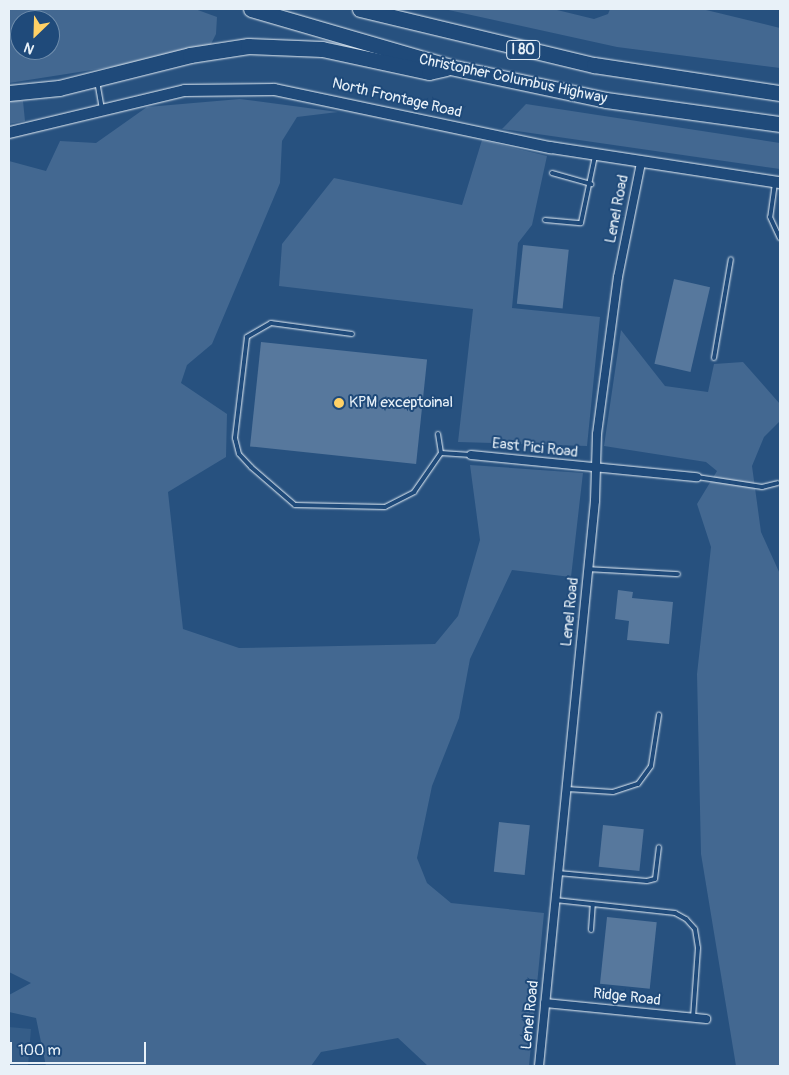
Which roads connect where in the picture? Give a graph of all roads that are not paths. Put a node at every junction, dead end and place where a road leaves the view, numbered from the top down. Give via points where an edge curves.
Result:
1 (251, 9) edge
2 (360, 9) edge
3 (450, 67) junction
4 (97, 78) junction
5 (780, 92) edge
6 (9, 93) edge
7 (102, 108) junction
8 (780, 124) edge
9 (9, 132) edge
10 (595, 155) junction
11 (640, 163) junction
12 (552, 173) dead end
13 (778, 182) edge
14 (590, 184) junction
15 (545, 220) dead end
16 (780, 238) edge
17 (731, 259) dead end
18 (352, 334) dead end
19 (714, 358) dead end
20 (438, 434) dead end
21 (442, 453) junction
22 (471, 455) joint
23 (596, 469) junction
24 (697, 477) joint
25 (778, 482) dead end
26 (588, 569) junction
27 (678, 574) dead end
28 (659, 715) dead end
29 (567, 789) junction
30 (659, 847) dead end
31 (558, 873) junction
32 (556, 900) junction
33 (594, 904) junction
34 (591, 930) dead end
35 (545, 1003) junction
36 (693, 1018) junction
37 (706, 1019) dead end
38 (539, 1066) edge

1 - 3 highway, Christopher Columbus Highway / I 80
2 - 5 highway, Christopher Columbus Highway / I 80 via 594,65
3 - 4 highway via 429,72 322,48 248,46
3 - 8 highway, Christopher Columbus Highway / I 80 via 606,100
4 - 6 highway
4 - 7 lane
7 - 9 main road, North Frontage Road
7 - 10 main road, North Frontage Road via 184,90 274,89
10 - 11 main road, North Frontage Road
10 - 14 lane
11 - 13 main road, North Frontage Road
11 - 23 street, Lenel Road via 608,339
12 - 14 lane
13 - 16 lane via 770,217
14 - 15 lane via 581,223
17 - 19 lane
18 - 21 lane via 271,323 250,333 243,350 235,438 243,459 295,505 385,507 414,492
20 - 21 lane
21 - 22 lane
22 - 23 street, East Pici Road
23 - 24 street, East Pici Road
23 - 26 street, Lenel Road
24 - 25 lane via 762,487
26 - 27 lane
26 - 29 street, Lenel Road
28 - 29 lane via 652,766 638,784 613,792
29 - 31 street, Lenel Road
30 - 31 lane via 655,879
31 - 32 street, Lenel Road
32 - 33 lane
32 - 35 street, Lenel Road
33 - 34 lane
33 - 36 lane via 675,913 690,922 698,948
35 - 36 street, Ridge Road
35 - 38 street, Lenel Road
36 - 37 street, Ridge Road

